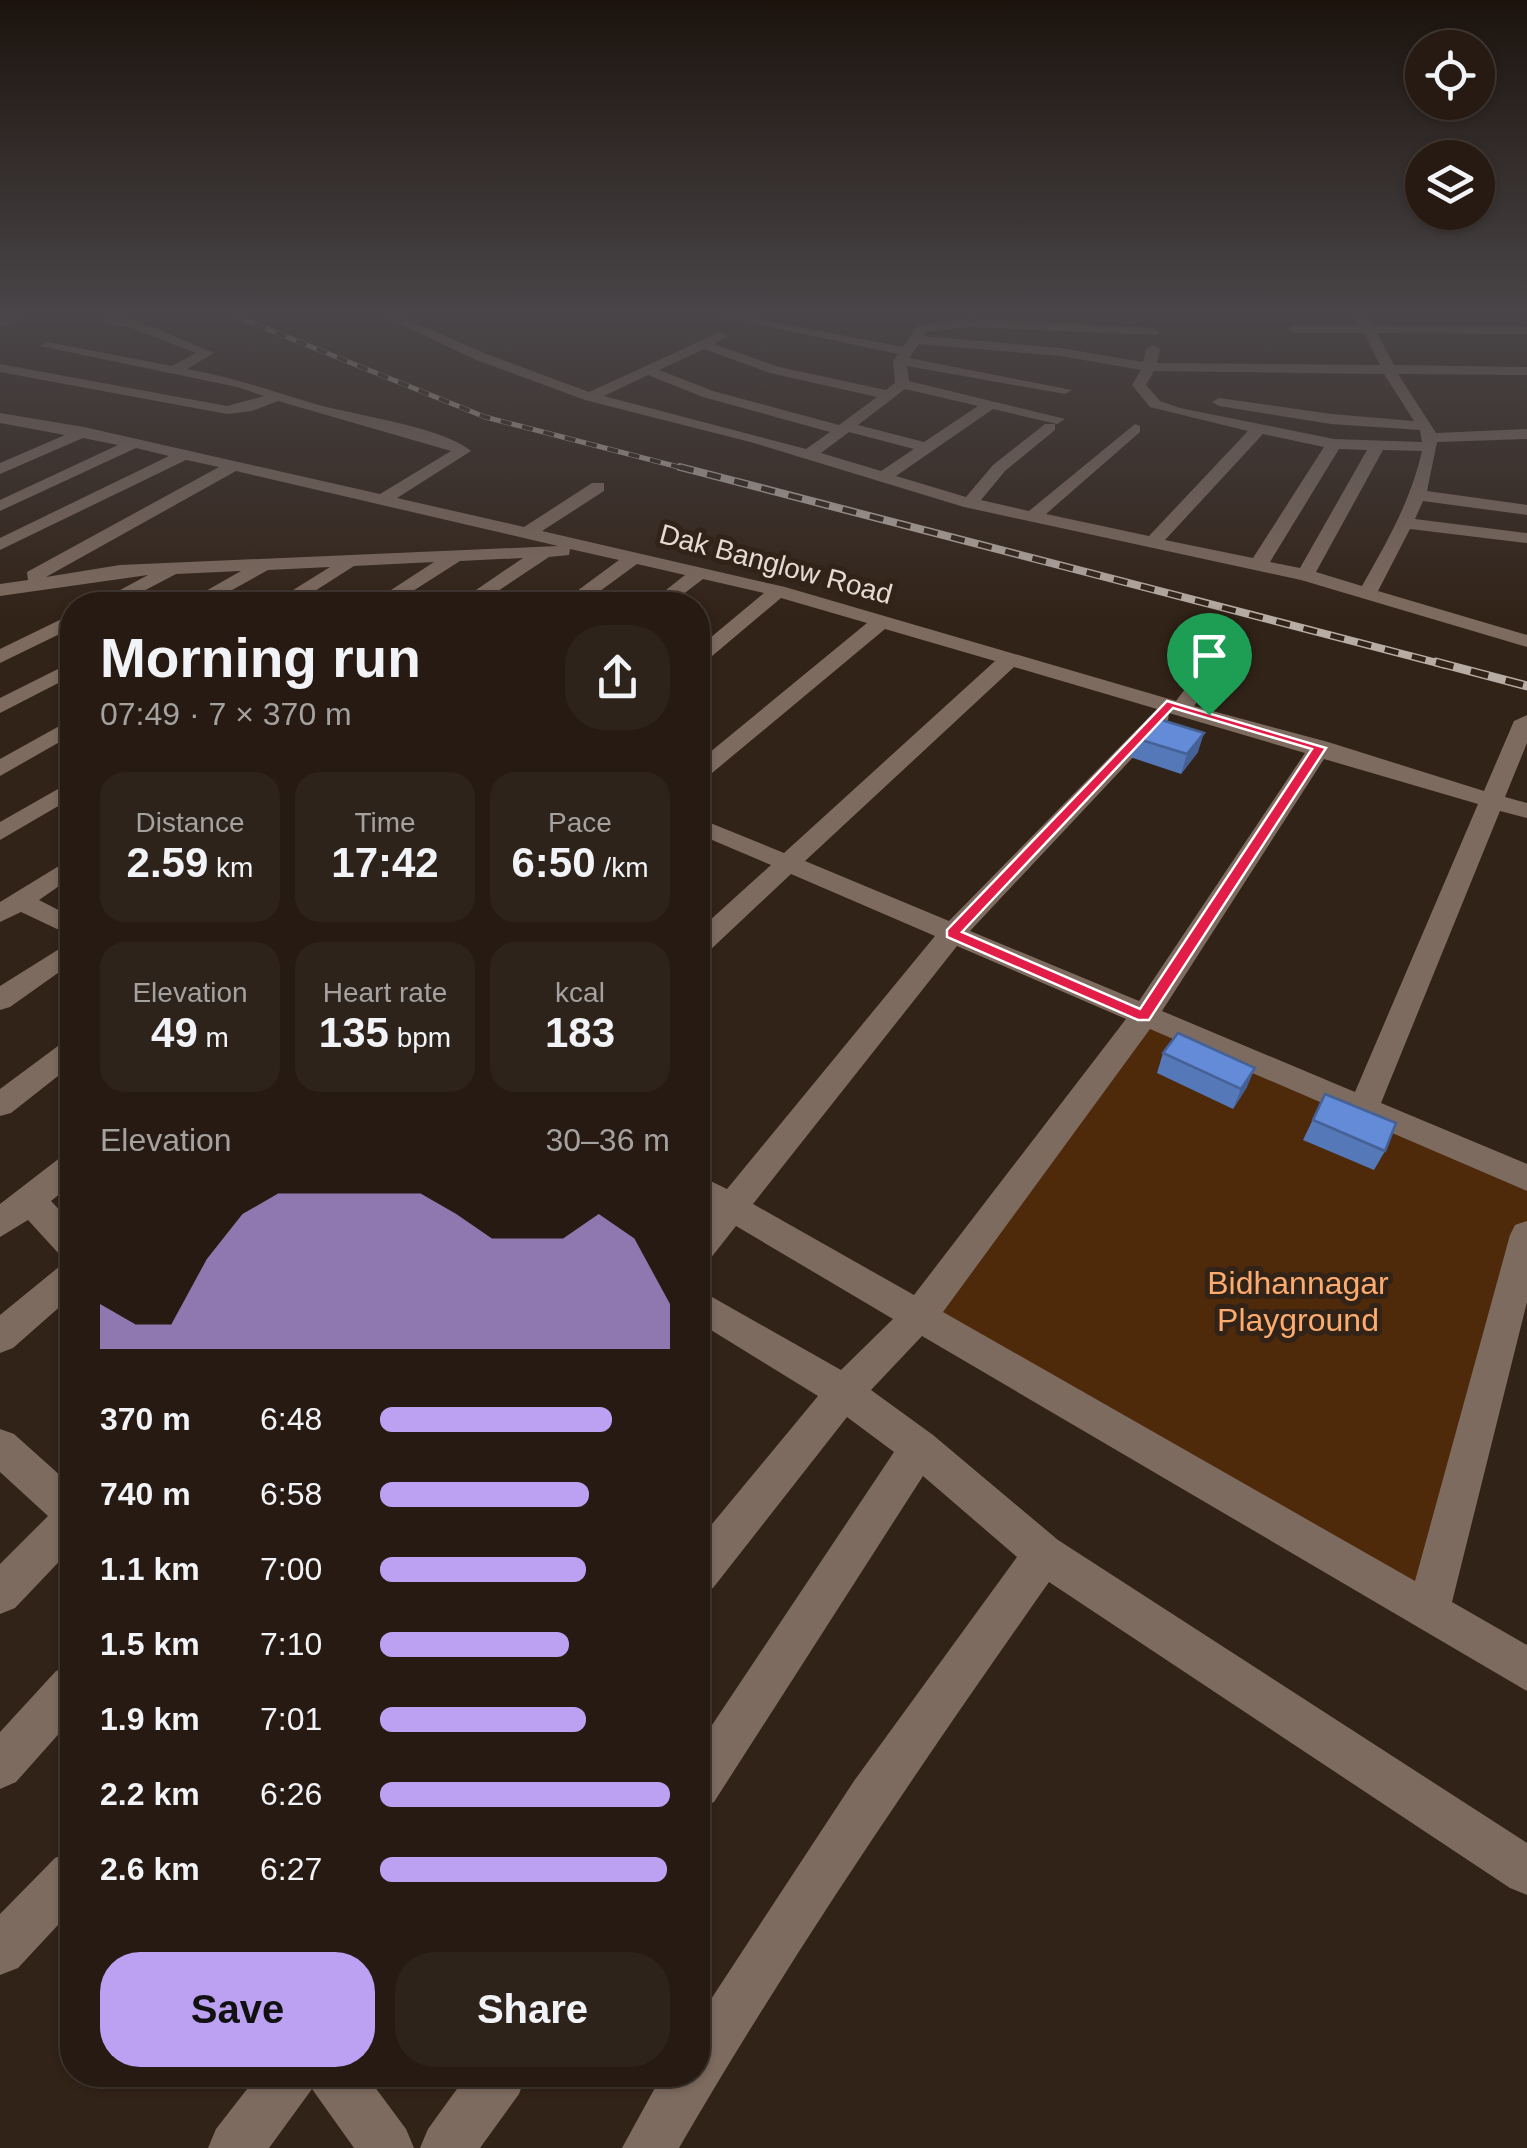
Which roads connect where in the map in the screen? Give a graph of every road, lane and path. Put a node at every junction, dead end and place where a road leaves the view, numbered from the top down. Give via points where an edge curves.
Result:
1 (47, 416) edge
2 (49, 416) edge
3 (350, 416) edge
4 (667, 416) edge
5 (797, 416) edge
6 (860, 416) edge
7 (972, 416) edge
8 (1031, 416) edge
9 (1195, 416) edge
10 (1313, 416) edge
11 (1416, 416) edge
12 (10, 426) edge
13 (844, 428) junction
14 (1135, 428) dead end
15 (1258, 430) junction
16 (84, 432) junction
17 (1508, 434) junction
18 (1527, 434) edge
19 (1428, 437) junction
20 (134, 442) junction
21 (1334, 444) junction
22 (1378, 446) junction
23 (927, 447) junction
24 (810, 454) junction
25 (183, 455) junction
26 (1527, 457) edge
27 (233, 466) junction
28 (0, 470) edge
29 (883, 478) junction
30 (598, 487) dead end
31 (1416, 495) junction
32 (381, 501) junction
33 (970, 503) junction
34 (0, 506) edge
35 (1527, 510) edge
36 (1033, 516) junction
37 (1404, 523) junction
38 (527, 532) junction
39 (1527, 538) edge
40 (1154, 541) junction
41 (0, 544) edge
42 (600, 548) junction
43 (544, 553) junction
44 (457, 556) junction
45 (637, 556) junction
46 (352, 562) junction
47 (1259, 564) junction
48 (263, 567) junction
49 (176, 568) junction
50 (700, 573) junction
51 (1305, 575) junction
52 (8, 588) edge
53 (778, 590) junction
54 (128, 592) edge
55 (216, 592) edge
56 (301, 592) edge
57 (399, 592) edge
58 (484, 592) edge
59 (586, 592) edge
60 (674, 592) edge
61 (1368, 592) junction
62 (884, 620) junction
63 (60, 626) edge
64 (1527, 641) edge
65 (1228, 645) dead end
66 (710, 648) edge
67 (0, 656) edge
68 (1012, 657) junction
69 (60, 674) edge
70 (5, 699) edge
71 (1177, 705) junction
72 (1209, 715) junction
73 (1525, 721) edge
74 (60, 723) edge
75 (60, 734) edge
76 (1191, 736) edge
77 (1320, 748) junction
78 (710, 763) edge
79 (0, 768) edge
80 (60, 796) edge
81 (1493, 801) junction
82 (1527, 811) edge
83 (710, 830) edge
84 (0, 833) edge
85 (788, 864) junction
86 (60, 874) edge
87 (5, 910) edge
88 (60, 924) edge
89 (952, 934) junction
90 (710, 935) edge
91 (60, 958) edge
92 (0, 1000) edge
93 (1143, 1016) junction
94 (60, 1059) edge
95 (0, 1105) edge
96 (1362, 1109) junction
97 (60, 1176) edge
98 (1527, 1178) edge
99 (710, 1195) edge
100 (30, 1200) junction
101 (729, 1207) junction
102 (0, 1223) edge
103 (60, 1231) edge
104 (710, 1233) edge
105 (1527, 1236) edge
106 (60, 1286) edge
107 (710, 1311) edge
108 (920, 1315) junction
109 (0, 1337) edge
110 (844, 1392) junction
111 (0, 1447) edge
112 (919, 1448) junction
113 (60, 1501) edge
114 (60, 1532) edge
115 (1044, 1554) junction
116 (710, 1558) edge
117 (0, 1593) edge
118 (1428, 1612) junction
119 (1527, 1669) edge
120 (60, 1700) edge
121 (0, 1766) edge
122 (710, 1768) edge
123 (1527, 1871) edge
124 (60, 1888) edge
125 (0, 1950) edge
126 (710, 2042) edge
127 (283, 2087) edge
128 (342, 2087) edge
129 (491, 2087) edge
130 (683, 2087) edge
131 (236, 2148) edge
132 (387, 2148) edge
133 (447, 2148) edge
134 (649, 2148) edge

1 - 12 street, Dak Banglow Road
2 - 16 street, Dak Banglow Road
3 - 32 street via 463,451
4 - 24 street
5 - 13 street
6 - 13 street
7 - 23 street
8 - 33 street via 1054,423 999,468
9 - 15 street
10 - 19 street
11 - 19 street
13 - 23 street
13 - 24 street
14 - 36 street
15 - 21 street
15 - 40 street
16 - 20 street, Dak Banglow Road
16 - 28 street
17 - 18 street
17 - 19 street
17 - 26 street
19 - 22 street
19 - 31 street
20 - 25 street, Dak Banglow Road
20 - 34 street
21 - 22 street
21 - 47 street
22 - 51 street
23 - 29 street
24 - 29 street
25 - 27 street, Dak Banglow Road
25 - 41 street
27 - 32 street, Dak Banglow Road
27 - 52 street
29 - 33 street
30 - 38 street
31 - 35 street
31 - 37 street
32 - 38 street, Dak Banglow Road
33 - 36 street
36 - 40 street
37 - 39 street
37 - 61 street
38 - 42 street, Dak Banglow Road
40 - 47 street
42 - 43 street
42 - 45 street, Dak Banglow Road
43 - 44 street
43 - 58 street
44 - 46 street
44 - 57 street
45 - 50 street, Dak Banglow Road
45 - 59 street
46 - 48 street
46 - 56 street
47 - 51 street
48 - 49 street
48 - 55 street
49 - 52 street
49 - 54 street
50 - 53 street, Dak Banglow Road
50 - 60 street
51 - 61 street
53 - 62 street, Dak Banglow Road
53 - 66 street
61 - 64 street
62 - 68 street, Dak Banglow Road
62 - 78 street
63 - 67 street
65 - 71 street
68 - 71 street, Dak Banglow Road
68 - 85 street
69 - 70 street
70 - 74 street
71 - 72 street, Dak Banglow Road
71 - 89 street
72 - 76 street
72 - 77 street, Dak Banglow Road
73 - 81 street
75 - 79 street
77 - 81 street, Dak Banglow Road
77 - 93 street
80 - 84 street
81 - 82 street, Dak Banglow Road
81 - 96 street
83 - 85 street
85 - 89 street
85 - 90 street
86 - 87 street
87 - 88 street
89 - 93 street
89 - 101 street
91 - 92 street
93 - 96 street
93 - 108 street
94 - 95 street
96 - 98 street
97 - 100 street
99 - 101 street
100 - 102 street
100 - 103 street
101 - 104 street
101 - 108 street
105 - 118 street
106 - 109 street
107 - 110 street
108 - 110 street
108 - 118 street
110 - 112 street
110 - 116 street
111 - 113 street
112 - 115 street
112 - 122 street
114 - 117 street
115 - 123 street
115 - 126 street via 870,1796
118 - 119 street
120 - 121 street
124 - 125 street
127 - 131 street
128 - 132 street
129 - 133 street
130 - 134 street

